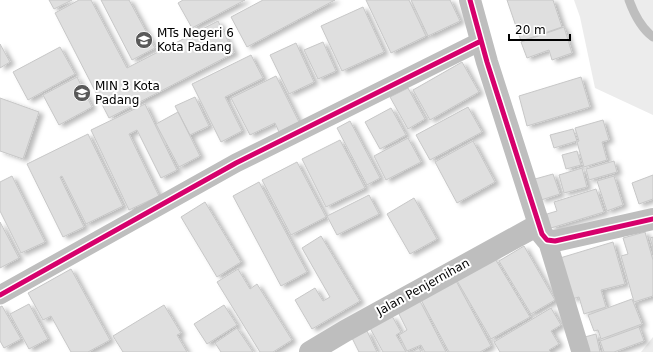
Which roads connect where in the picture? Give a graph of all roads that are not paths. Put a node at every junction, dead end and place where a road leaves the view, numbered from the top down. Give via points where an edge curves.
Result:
1 (470, 0) edge
2 (629, 0) edge
3 (653, 37) edge
4 (481, 41) junction
5 (653, 219) edge
6 (543, 233) junction
7 (0, 295) edge
8 (310, 352) edge
9 (581, 352) edge

1 - 4 street
2 - 3 lane via 646,32
4 - 6 street
4 - 7 street via 236,163
5 - 6 street via 556,241
6 - 8 street, Jalan Penjernihan via 392,304
6 - 9 street

